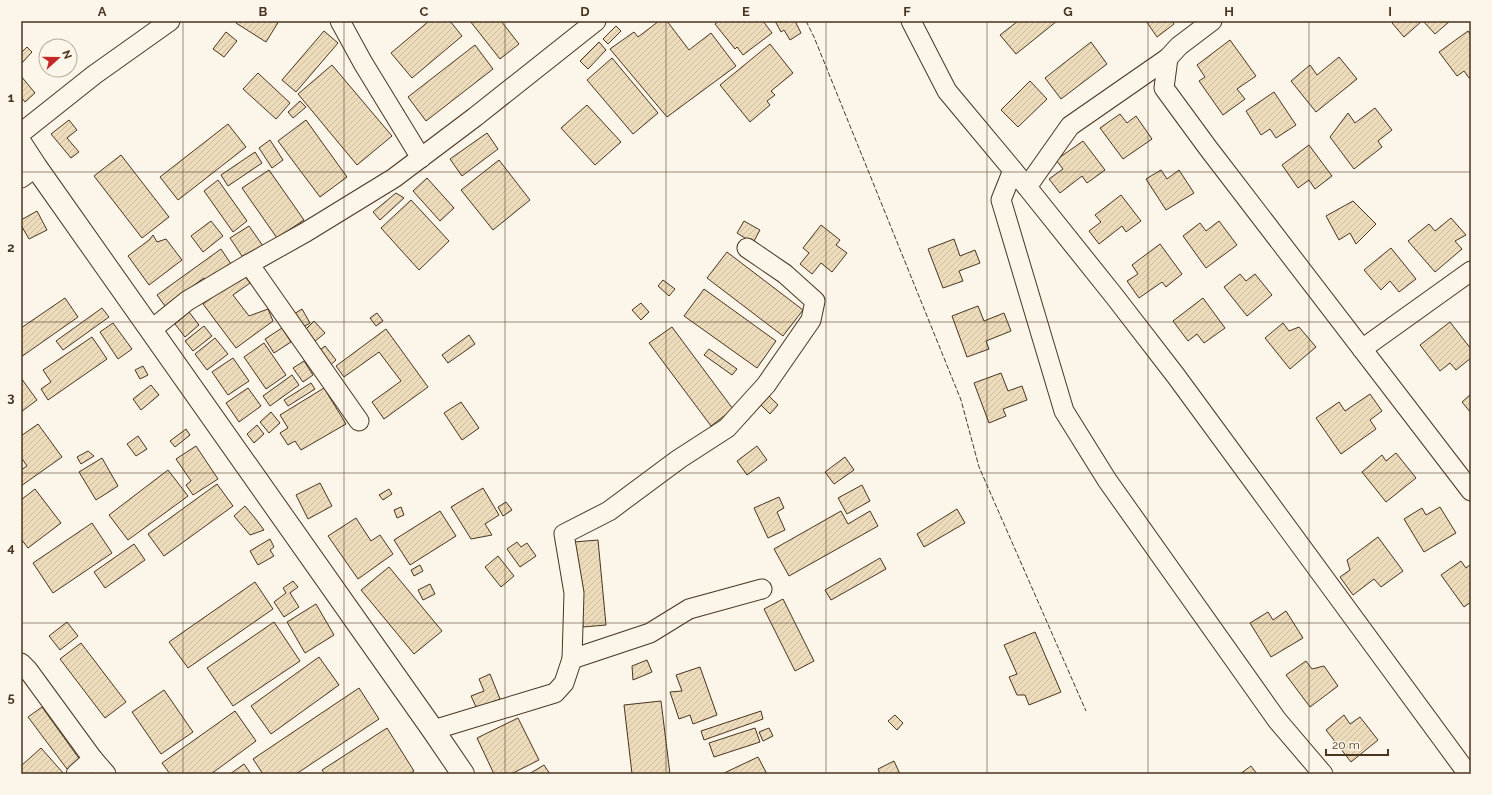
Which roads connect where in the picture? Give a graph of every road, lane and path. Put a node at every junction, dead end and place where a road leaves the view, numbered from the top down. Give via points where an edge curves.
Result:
1 (170, 21) edge
2 (340, 21) edge
3 (911, 21) edge
4 (1212, 21) edge
5 (592, 22) edge
6 (1168, 58) junction
7 (21, 133) edge
8 (21, 144) edge
9 (420, 158) junction
10 (1013, 170) junction
11 (29, 173) edge
12 (1028, 187) junction
13 (747, 248) dead end
14 (249, 264) junction
15 (1471, 271) edge
16 (151, 330) junction
17 (1362, 349) junction
18 (359, 421) dead end
19 (1471, 491) edge
20 (762, 588) dead end
21 (572, 659) junction
22 (21, 663) edge
23 (433, 730) junction
24 (93, 759) junction
25 (76, 774) edge
26 (106, 774) edge
27 (463, 774) edge
28 (1323, 774) edge
29 (1468, 774) edge

1 - 7 street via 94,75
2 - 9 street
3 - 10 street via 947,91
4 - 6 street via 1179,46
5 - 9 street
6 - 12 street via 1070,126
6 - 17 street via 1164,88
8 - 11 street
9 - 14 street via 394,178 334,216
10 - 12 street
10 - 28 street via 1001,200 1064,411 1107,480 1277,720
11 - 16 street
12 - 29 street via 1176,376
13 - 21 street via 785,274 815,301 811,320 766,385 726,428 609,511 564,534 574,593
14 - 16 street via 187,301
14 - 18 street
15 - 17 street
16 - 23 street
17 - 19 street
20 - 21 street via 689,609 650,633
21 - 23 street via 564,683 555,693
22 - 24 street
23 - 27 street
24 - 25 street
24 - 26 street

